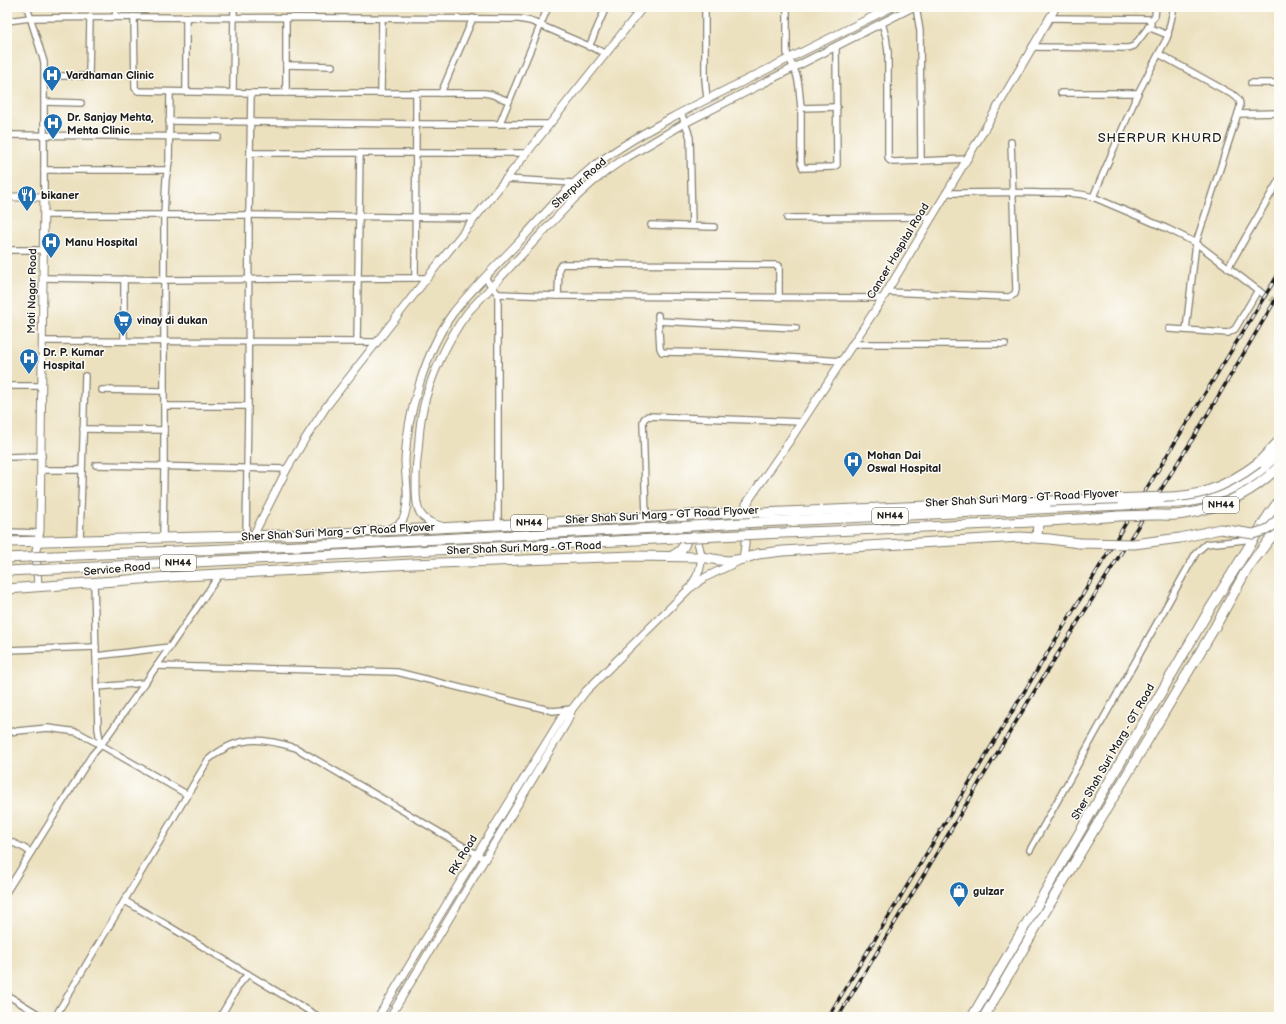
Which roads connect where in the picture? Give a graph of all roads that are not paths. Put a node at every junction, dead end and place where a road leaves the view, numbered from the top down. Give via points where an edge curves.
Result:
1 (27, 7) edge
2 (115, 7) edge
3 (234, 7) edge
4 (548, 7) edge
5 (606, 7) edge
6 (624, 7) edge
7 (643, 7) edge
8 (705, 7) edge
9 (787, 7) edge
10 (892, 7) edge
11 (915, 7) edge
12 (1056, 7) edge
13 (1156, 7) edge
14 (1174, 7) edge
15 (638, 13) junction
16 (90, 17) junction
17 (116, 17) junction
18 (134, 17) junction
19 (30, 18) junction
20 (186, 18) junction
21 (234, 18) junction
22 (286, 18) junction
23 (473, 18) junction
24 (1048, 18) junction
25 (382, 19) junction
26 (7, 21) edge
27 (1150, 21) junction
28 (882, 23) junction
29 (540, 25) junction
30 (1148, 27) junction
31 (1168, 35) junction
32 (589, 47) junction
33 (1032, 47) junction
34 (836, 48) junction
35 (605, 53) junction
36 (1159, 54) junction
37 (789, 59) junction
38 (286, 65) junction
39 (332, 66) dead end
40 (794, 68) junction
41 (45, 76) junction
42 (1251, 83) dead end
43 (1279, 83) edge
44 (170, 92) junction
45 (186, 92) junction
46 (233, 92) junction
47 (251, 93) junction
48 (286, 93) junction
49 (381, 93) junction
50 (416, 93) junction
51 (441, 93) junction
52 (1061, 93) dead end
53 (1138, 93) junction
54 (716, 95) junction
55 (707, 99) junction
56 (509, 101) junction
57 (45, 102) junction
58 (81, 103) dead end
59 (721, 105) junction
60 (837, 107) junction
61 (801, 108) junction
62 (681, 113) junction
63 (1279, 113) edge
64 (1238, 114) junction
65 (170, 121) junction
66 (250, 121) junction
67 (416, 124) junction
68 (500, 124) junction
69 (550, 124) junction
70 (685, 124) junction
71 (7, 135) edge
72 (45, 135) junction
73 (169, 137) junction
74 (218, 137) dead end
75 (1011, 142) dead end
76 (250, 153) junction
77 (360, 153) junction
78 (526, 153) junction
79 (416, 154) junction
80 (967, 159) junction
81 (921, 161) junction
82 (44, 170) junction
83 (168, 170) junction
84 (506, 179) junction
85 (1279, 180) edge
86 (574, 183) junction
87 (566, 192) junction
88 (1013, 192) junction
89 (946, 193) junction
90 (7, 197) edge
91 (44, 197) junction
92 (1093, 197) junction
93 (574, 200) junction
94 (44, 215) junction
95 (164, 215) junction
96 (249, 215) junction
97 (358, 216) junction
98 (416, 217) junction
99 (932, 217) junction
100 (475, 218) junction
101 (787, 218) dead end
102 (651, 225) dead end
103 (692, 226) junction
104 (714, 227) dead end
105 (1196, 243) junction
106 (7, 250) edge
107 (44, 250) junction
108 (1228, 268) junction
109 (43, 278) junction
110 (414, 278) junction
111 (427, 278) junction
112 (485, 278) junction
113 (124, 279) junction
114 (359, 279) junction
115 (164, 280) junction
116 (248, 280) junction
117 (492, 286) junction
118 (498, 294) junction
119 (884, 295) junction
120 (558, 296) junction
121 (779, 297) junction
122 (658, 315) dead end
123 (658, 321) junction
124 (796, 328) dead end
125 (1169, 329) dead end
126 (1186, 330) junction
127 (43, 341) junction
128 (124, 341) junction
129 (164, 342) junction
130 (248, 342) junction
131 (357, 342) junction
132 (376, 342) junction
133 (852, 344) junction
134 (1005, 344) dead end
135 (842, 361) junction
136 (85, 376) dead end
137 (7, 386) edge
138 (42, 386) junction
139 (102, 390) dead end
140 (164, 391) junction
141 (164, 406) junction
142 (248, 406) junction
143 (802, 422) junction
144 (83, 430) junction
145 (164, 430) junction
146 (1279, 441) edge
147 (1279, 452) edge
148 (42, 456) junction
149 (7, 457) edge
150 (417, 460) junction
151 (405, 461) junction
152 (96, 465) dead end
153 (1260, 466) junction
154 (1279, 466) edge
155 (164, 467) junction
156 (247, 468) junction
157 (287, 469) junction
158 (42, 470) junction
159 (82, 470) junction
160 (749, 500) junction
161 (1279, 501) edge
162 (1030, 506) junction
163 (730, 513) junction
164 (745, 513) junction
165 (709, 514) junction
166 (676, 516) junction
167 (646, 517) junction
168 (1279, 518) edge
169 (1038, 521) junction
170 (498, 524) junction
171 (445, 527) junction
172 (1279, 527) edge
173 (386, 530) junction
174 (7, 532) edge
175 (250, 536) junction
176 (39, 537) junction
177 (163, 538) junction
178 (1037, 538) junction
179 (1254, 539) junction
180 (80, 540) junction
181 (7, 542) edge
182 (671, 556) junction
183 (702, 557) junction
184 (7, 558) edge
185 (743, 559) junction
186 (348, 568) joint
187 (7, 571) edge
188 (220, 574) junction
189 (94, 583) junction
190 (38, 587) junction
191 (690, 588) junction
192 (7, 589) edge
193 (96, 647) junction
194 (170, 647) junction
195 (7, 650) edge
196 (96, 656) junction
197 (157, 666) junction
198 (145, 683) junction
199 (97, 687) junction
200 (572, 709) junction
201 (7, 732) edge
202 (101, 745) junction
203 (188, 795) junction
204 (7, 840) edge
205 (1030, 850) dead end
206 (30, 852) junction
207 (477, 854) junction
208 (485, 859) junction
209 (7, 891) edge
210 (125, 900) junction
211 (248, 974) junction
212 (7, 995) edge
213 (43, 1017) edge
214 (55, 1017) edge
215 (220, 1017) edge
216 (319, 1017) edge
217 (378, 1017) edge
218 (390, 1017) edge
219 (972, 1017) edge
220 (984, 1017) edge

1 - 19 street
2 - 17 street
3 - 21 street
4 - 29 street
5 - 32 street
6 - 15 street
7 - 15 street
8 - 55 street
9 - 37 street
10 - 37 street, Sherpur Road
11 - 28 street, Sherpur Road
11 - 81 street via 920,32
12 - 24 street, Cancer Hospital Road
13 - 27 street via 1155,16
14 - 31 street
15 - 35 street
16 - 17 street
16 - 19 street
16 - 41 street via 89,76
17 - 18 street
18 - 20 street
18 - 44 street via 135,88 138,91
19 - 26 street
19 - 41 street via 42,55
20 - 21 street
20 - 45 street
21 - 22 street
21 - 46 street
22 - 25 street
22 - 38 street
23 - 25 street
23 - 29 street via 519,19
23 - 51 street
24 - 27 street
24 - 33 street, Cancer Hospital Road
25 - 49 street
27 - 30 street
28 - 34 street, Sherpur Road
28 - 81 street via 888,52 888,160
29 - 32 street
29 - 56 street
30 - 31 street
30 - 33 street via 1134,46 1128,48
31 - 36 street
32 - 35 street
33 - 80 street, Cancer Hospital Road
34 - 40 street, Sherpur Road
34 - 60 street
35 - 69 street
36 - 53 street
36 - 64 street via 1239,99
37 - 40 street
37 - 54 street, Sherpur Road
38 - 39 street
38 - 48 street
40 - 59 street, Sherpur Road
40 - 61 street
41 - 57 street
42 - 43 street
44 - 45 street
44 - 65 street
45 - 46 street
46 - 47 street
47 - 48 street
47 - 66 street
48 - 49 street
49 - 50 street
50 - 51 street
50 - 67 street
51 - 56 street via 484,93
52 - 53 street
53 - 92 street
54 - 55 street, Sherpur Road
54 - 59 street
55 - 62 street, Sherpur Road
56 - 68 street
57 - 58 street
57 - 72 street
59 - 70 street, Sherpur Road
60 - 61 street
60 - 61 street via 837,165 806,168 801,163
62 - 70 street
62 - 86 street, Sherpur Road via 614,152
63 - 64 street
64 - 105 street
65 - 66 street
65 - 73 street
66 - 67 street
66 - 76 street
67 - 68 street
67 - 79 street
68 - 69 street
69 - 78 street
70 - 93 street, Sherpur Road via 624,159
70 - 103 street via 690,147
71 - 72 street
72 - 73 street
72 - 82 street
73 - 74 street
73 - 83 street
75 - 88 street
76 - 77 street
76 - 96 street
77 - 79 street
77 - 97 street
78 - 79 street
78 - 84 street
79 - 98 street
80 - 81 street
80 - 89 street, Cancer Hospital Road
82 - 83 street
82 - 91 street
83 - 95 street
84 - 86 street
84 - 100 street
85 - 108 street
86 - 87 street, Sherpur Road
87 - 93 street
87 - 112 street, Sherpur Road
88 - 89 street
88 - 92 street via 1082,194
88 - 119 street via 1015,294 1009,297
89 - 99 street, Cancer Hospital Road
90 - 91 street
91 - 94 street, Moti Nagar Road
92 - 105 street
93 - 117 street, Sherpur Road
94 - 95 street
94 - 107 street, Moti Nagar Road
95 - 96 street
95 - 115 street
96 - 97 street
96 - 116 street
97 - 98 street
97 - 114 street
98 - 100 street
98 - 110 street
99 - 101 street
99 - 119 street, Cancer Hospital Road
100 - 111 street
102 - 103 street
103 - 104 street
105 - 108 street
105 - 126 street
106 - 107 street
107 - 109 street, Moti Nagar Road
108 - 126 street via 1260,292 1235,329 1228,332
109 - 113 street
109 - 127 street, Moti Nagar Road
110 - 111 street
110 - 114 street
111 - 132 street
112 - 117 street
112 - 151 street, Sherpur Road via 446,323 430,357 413,405
113 - 115 street
113 - 128 street
114 - 116 street
114 - 131 street
115 - 116 street
115 - 129 street
116 - 130 street
117 - 118 street
117 - 150 street, Sherpur Road via 458,325 438,366 422,413
118 - 120 street
118 - 170 street
119 - 121 street
119 - 133 street, Cancer Hospital Road
120 - 121 street
120 - 121 street via 559,268 563,264 776,265 779,266
122 - 123 street
123 - 124 street
123 - 135 street via 662,352 723,353
125 - 126 street
127 - 128 street
127 - 138 street, Moti Nagar Road
128 - 129 street
129 - 130 street
129 - 140 street
130 - 131 street
130 - 142 street
131 - 132 street
132 - 157 street via 326,407
133 - 134 street
133 - 135 street, Cancer Hospital Road
135 - 143 street, Cancer Hospital Road
136 - 144 street
137 - 138 street
138 - 148 street, Moti Nagar Road
139 - 140 street
140 - 141 street
141 - 142 street
141 - 145 street
142 - 156 street
143 - 160 street, Cancer Hospital Road
143 - 167 street via 648,416 643,422
144 - 145 street
144 - 159 street
145 - 155 street
146 - 153 main road via 1264,456
147 - 153 main road, Sher Shah Suri Marg - GT Road Flyover / NH44
148 - 149 street
148 - 158 street, Moti Nagar Road
150 - 151 street
150 - 171 street, Sherpur Road via 418,511 428,522
151 - 173 street, Sherpur Road via 405,514 397,526
152 - 155 street
153 - 162 main road, bridge via 1231,481 1193,495 1050,501
153 - 162 main road, Sher Shah Suri Marg - GT Road Flyover / NH44, bridge via 1247,481 1220,493 1186,502
154 - 169 main road, Sher Shah Suri Marg - GT Road Flyover / NH44, bridge via 1269,477 1239,497 1224,504 1182,515
155 - 156 street
155 - 177 street
156 - 157 street
156 - 175 street
157 - 175 street
158 - 159 street
158 - 176 street, Moti Nagar Road
159 - 180 street
160 - 163 street via 741,508
160 - 164 street
161 - 179 main road, Sher Shah Suri Marg - GT Road
162 - 164 main road
162 - 184 main road, Sher Shah Suri Marg - GT Road Flyover / NH44, bridge via 675,527
163 - 164 main road, NH44
163 - 165 main road, NH44
164 - 185 street
165 - 166 main road, NH44
165 - 183 street via 697,522 695,528
166 - 167 main road, NH44
166 - 182 main road via 685,525 687,538 682,549
167 - 170 main road, NH44
168 - 178 main road, Sher Shah Suri Marg - GT Road, bridge via 1271,527 1253,534 1214,530 1180,538 1125,545
169 - 178 main road
169 - 187 main road, Sher Shah Suri Marg - GT Road Flyover / NH44, bridge
170 - 171 main road, NH44
171 - 173 main road, NH44
172 - 220 main road, Sher Shah Suri Marg - GT Road via 1247,569
173 - 175 main road, NH44
174 - 176 street
175 - 177 main road
176 - 180 main road
176 - 181 main road
176 - 190 street, Moti Nagar Road via 36,550
177 - 180 main road
178 - 185 main road, Sher Shah Suri Marg - GT Road via 996,538 783,552 758,554
179 - 205 street via 1206,544 1196,553
179 - 219 main road, Sher Shah Suri Marg - GT Road via 1208,612
182 - 183 main road, Sher Shah Suri Marg - GT Road
182 - 186 main road, Sher Shah Suri Marg - GT Road
183 - 185 main road, Sher Shah Suri Marg - GT Road via 729,561
183 - 191 street via 699,573
185 - 191 street
186 - 188 main road, Service Road
188 - 189 main road, Service Road
188 - 194 street
189 - 190 main road, Service Road
189 - 193 street
190 - 192 main road, Service Road
191 - 200 street, RK Road via 586,691
193 - 195 street
193 - 196 street
194 - 196 street
194 - 197 street
196 - 199 street
197 - 198 street
197 - 200 street via 397,672 553,711
198 - 199 street
198 - 202 street
199 - 202 street
200 - 207 street, RK Road via 562,717
200 - 208 street, RK Road via 567,722
201 - 202 street via 48,728 77,732
202 - 203 street
202 - 206 street
203 - 207 street via 208,760 218,752 235,743 262,740 296,748
203 - 210 street
204 - 206 street
206 - 209 street
207 - 208 street
207 - 217 street, RK Road
208 - 218 street, RK Road
210 - 211 street
210 - 214 street
211 - 215 street
211 - 216 street
212 - 213 street

